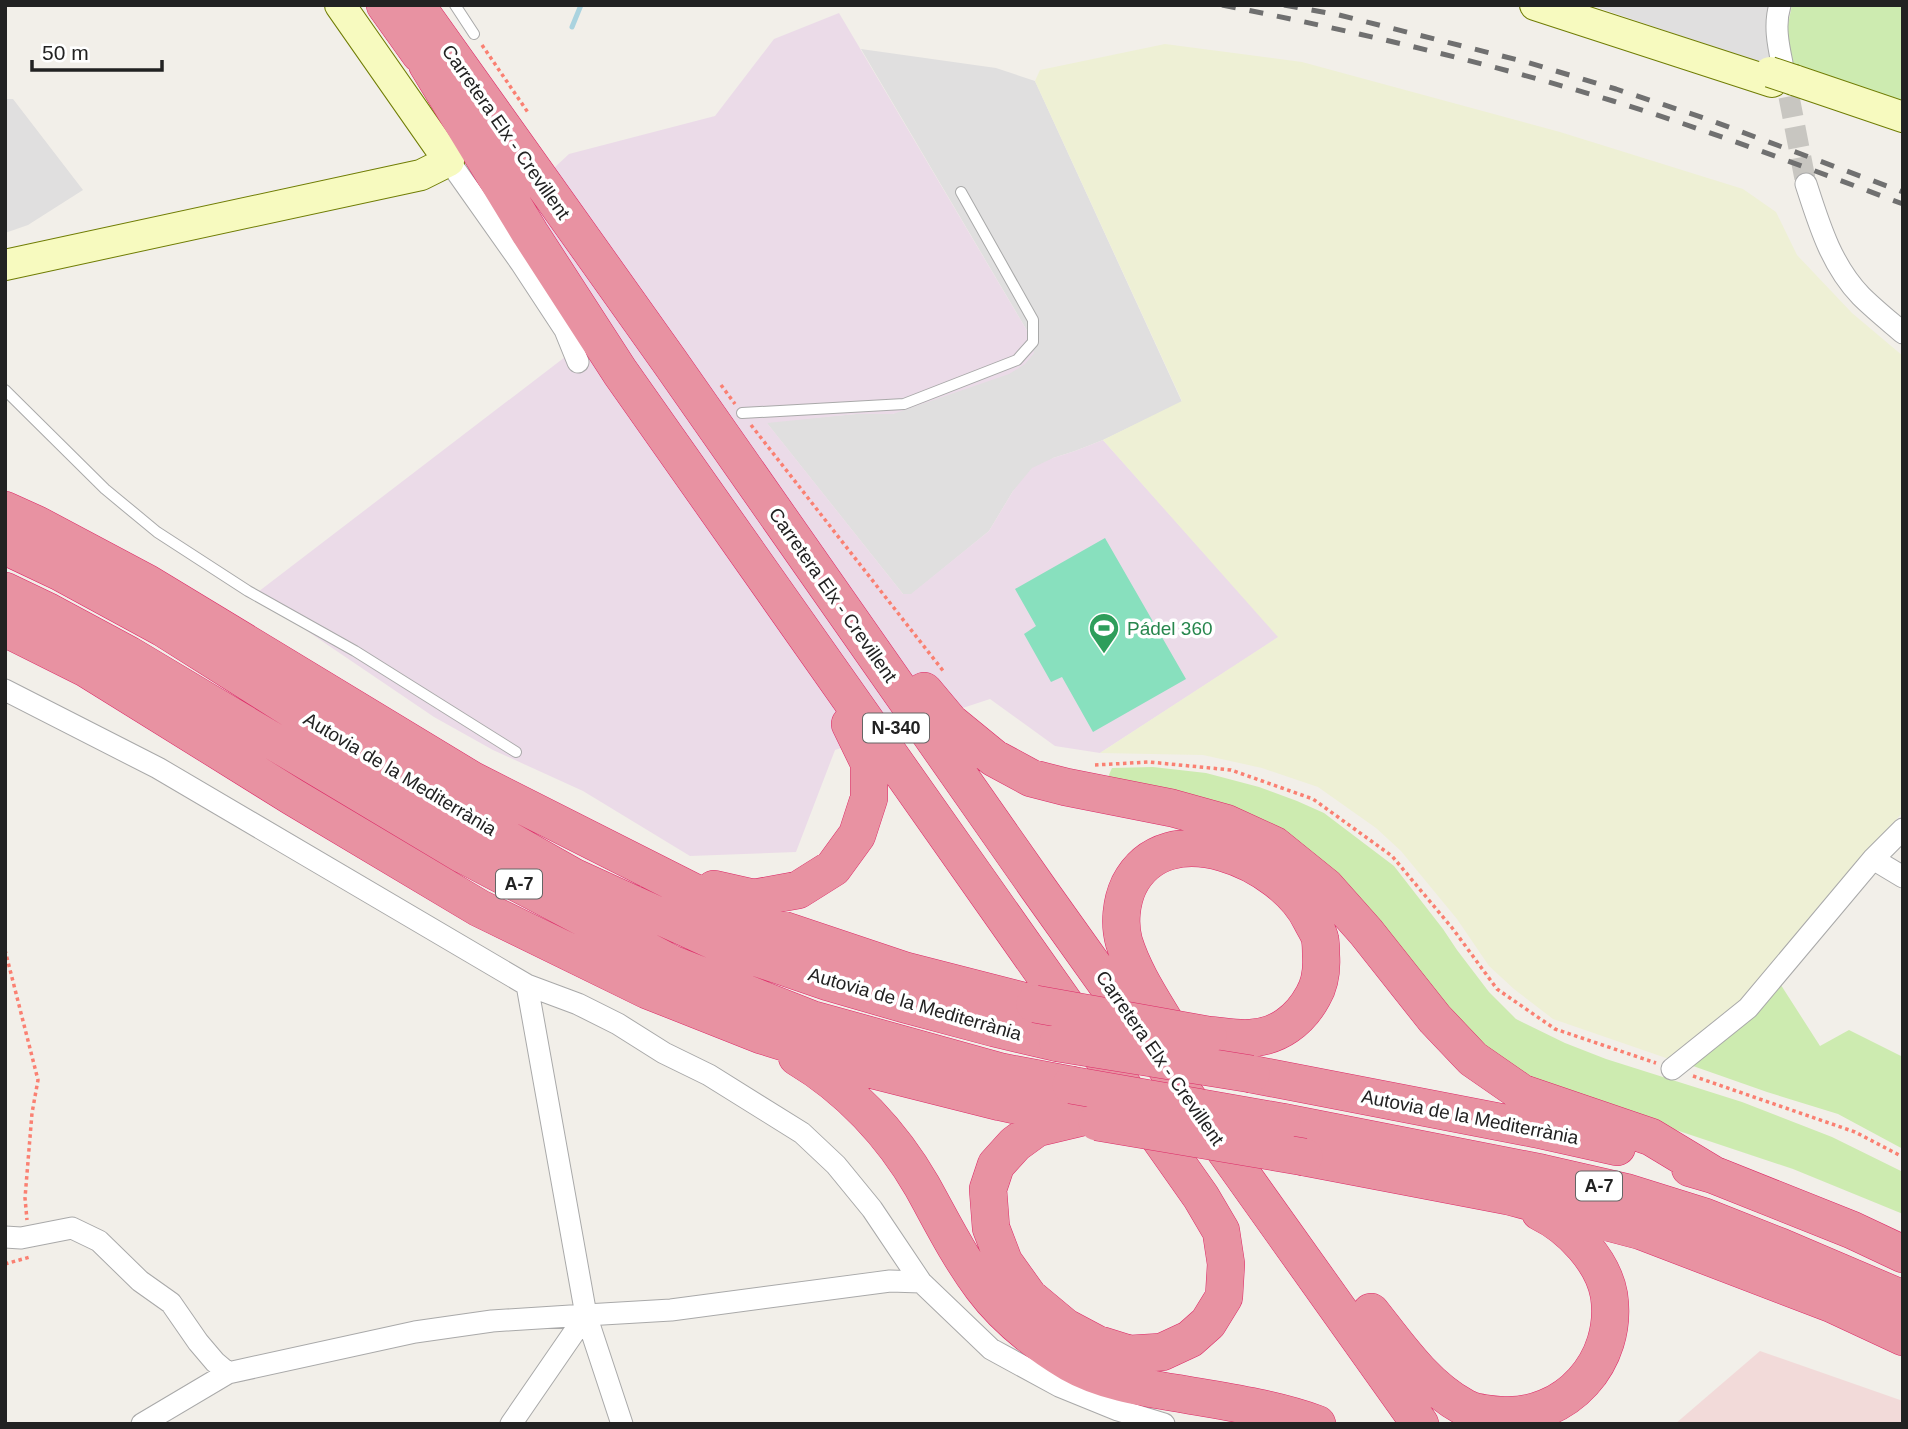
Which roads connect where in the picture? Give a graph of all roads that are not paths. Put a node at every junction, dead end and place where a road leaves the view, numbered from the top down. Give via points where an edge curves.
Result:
1 (1535, 5) edge
2 (1780, 5) edge
3 (1573, 10) edge
4 (348, 17) edge
5 (420, 24) edge
6 (474, 34) road end
7 (1782, 77) junction
8 (1903, 117) edge
9 (1903, 127) edge
10 (449, 161) junction
11 (1806, 184) tunnel mouth
12 (961, 192) dead end
13 (5, 265) edge
14 (1903, 332) edge
15 (578, 362) dead end
16 (670, 362) junction
17 (5, 390) edge
18 (742, 413) road end
19 (5, 510) edge
20 (734, 536) junction
21 (5, 546) edge
22 (5, 592) edge
23 (5, 628) edge
24 (895, 658) junction
25 (5, 690) edge
26 (516, 752) dead end
27 (1903, 829) edge
28 (1873, 859) junction
29 (659, 877) junction
30 (1903, 877) edge
31 (527, 985) junction
32 (1165, 1022) junction
33 (761, 1035) junction
34 (1672, 1069) road end
35 (1083, 1108) junction
36 (1714, 1175) junction
37 (1508, 1196) junction
38 (5, 1237) edge
39 (1903, 1254) edge
40 (922, 1282) junction
41 (1903, 1299) edge
42 (1371, 1312) junction
43 (586, 1315) junction
44 (1903, 1337) edge
45 (228, 1373) junction
46 (142, 1424) edge
47 (511, 1424) edge
48 (622, 1424) edge
49 (1164, 1424) edge
50 (1317, 1424) edge
51 (1389, 1424) edge
52 (1420, 1424) edge
53 (1446, 1424) edge

1 - 3 street
2 - 7 street via 1777,40
3 - 7 street
4 - 10 street
5 - 6 lane
5 - 16 highway, Carretera Elx - Crevillent / N-340
5 - 20 highway via 530,233
5 - 51 highway, Carretera Elx - Crevillent / N-340
7 - 8 street
7 - 9 street
10 - 13 street via 421,175
10 - 15 street via 565,330
11 - 14 street via 1822,233 1845,276
12 - 18 lane via 1033,320 1033,342 1017,360 904,404
16 - 24 highway
16 - 52 highway, Carretera Elx - Crevillent / N-340
17 - 26 lane via 104,489 157,532 248,592 355,651
19 - 29 highway via 147,583 472,780
20 - 29 highway via 838,701 869,763 869,798 857,835 833,868 798,890 754,898
20 - 35 highway via 1201,1197 1220,1231 1226,1264 1224,1297 1208,1323 1190,1339 1162,1352 1129,1354 1097,1345 1065,1327 1029,1297 1004,1262 991,1228 988,1189 996,1165 1037,1128
21 - 36 highway, Autovia de la Mediterrània / A-7, bridge via 163,628 423,792 574,877 734,950 904,1004 1058,1043 1251,1074 1536,1129
22 - 35 highway, Autovia de la Mediterrània / A-7 via 129,655 462,854 672,964 811,1019 1002,1072
23 - 33 highway via 88,670 479,908 647,989
24 - 32 highway
24 - 36 highway via 950,722 994,758 1031,778 1226,822 1274,845 1326,887 1473,1059 1522,1093 1651,1137
25 - 31 street via 158,768
27 - 28 street
28 - 30 street
28 - 34 street via 1748,1008
29 - 32 highway, bridge via 738,915 906,971 1035,1004 1252,1039 1278,1032 1297,1020 1314,995 1322,968 1320,938 1306,909 1257,866 1230,854 1175,850 1152,859 1136,873 1125,894 1123,940
31 - 40 street via 618,1024 802,1133 872,1209
31 - 43 street
32 - 42 highway
33 - 35 highway via 1000,1102
33 - 50 highway via 848,1094 888,1137 982,1287 1041,1344 1102,1377 1242,1404
35 - 37 highway, bridge
35 - 41 highway, Autovia de la Mediterrània / A-7, bridge via 1282,1122 1625,1192 1705,1217
36 - 39 highway, Autovia de la Mediterrània / A-7
37 - 42 highway via 1549,1216 1576,1237 1598,1266 1609,1294 1606,1342 1594,1369 1576,1390 1556,1404 1512,1416 1466,1408 1414,1364
37 - 44 highway via 1641,1231 1832,1304
38 - 45 street via 72,1228 99,1241 171,1303 198,1342
40 - 43 street via 890,1281 671,1310
40 - 49 street via 991,1349 1059,1386
42 - 53 highway
43 - 45 street via 415,1332
43 - 47 street
43 - 48 street
45 - 46 street

